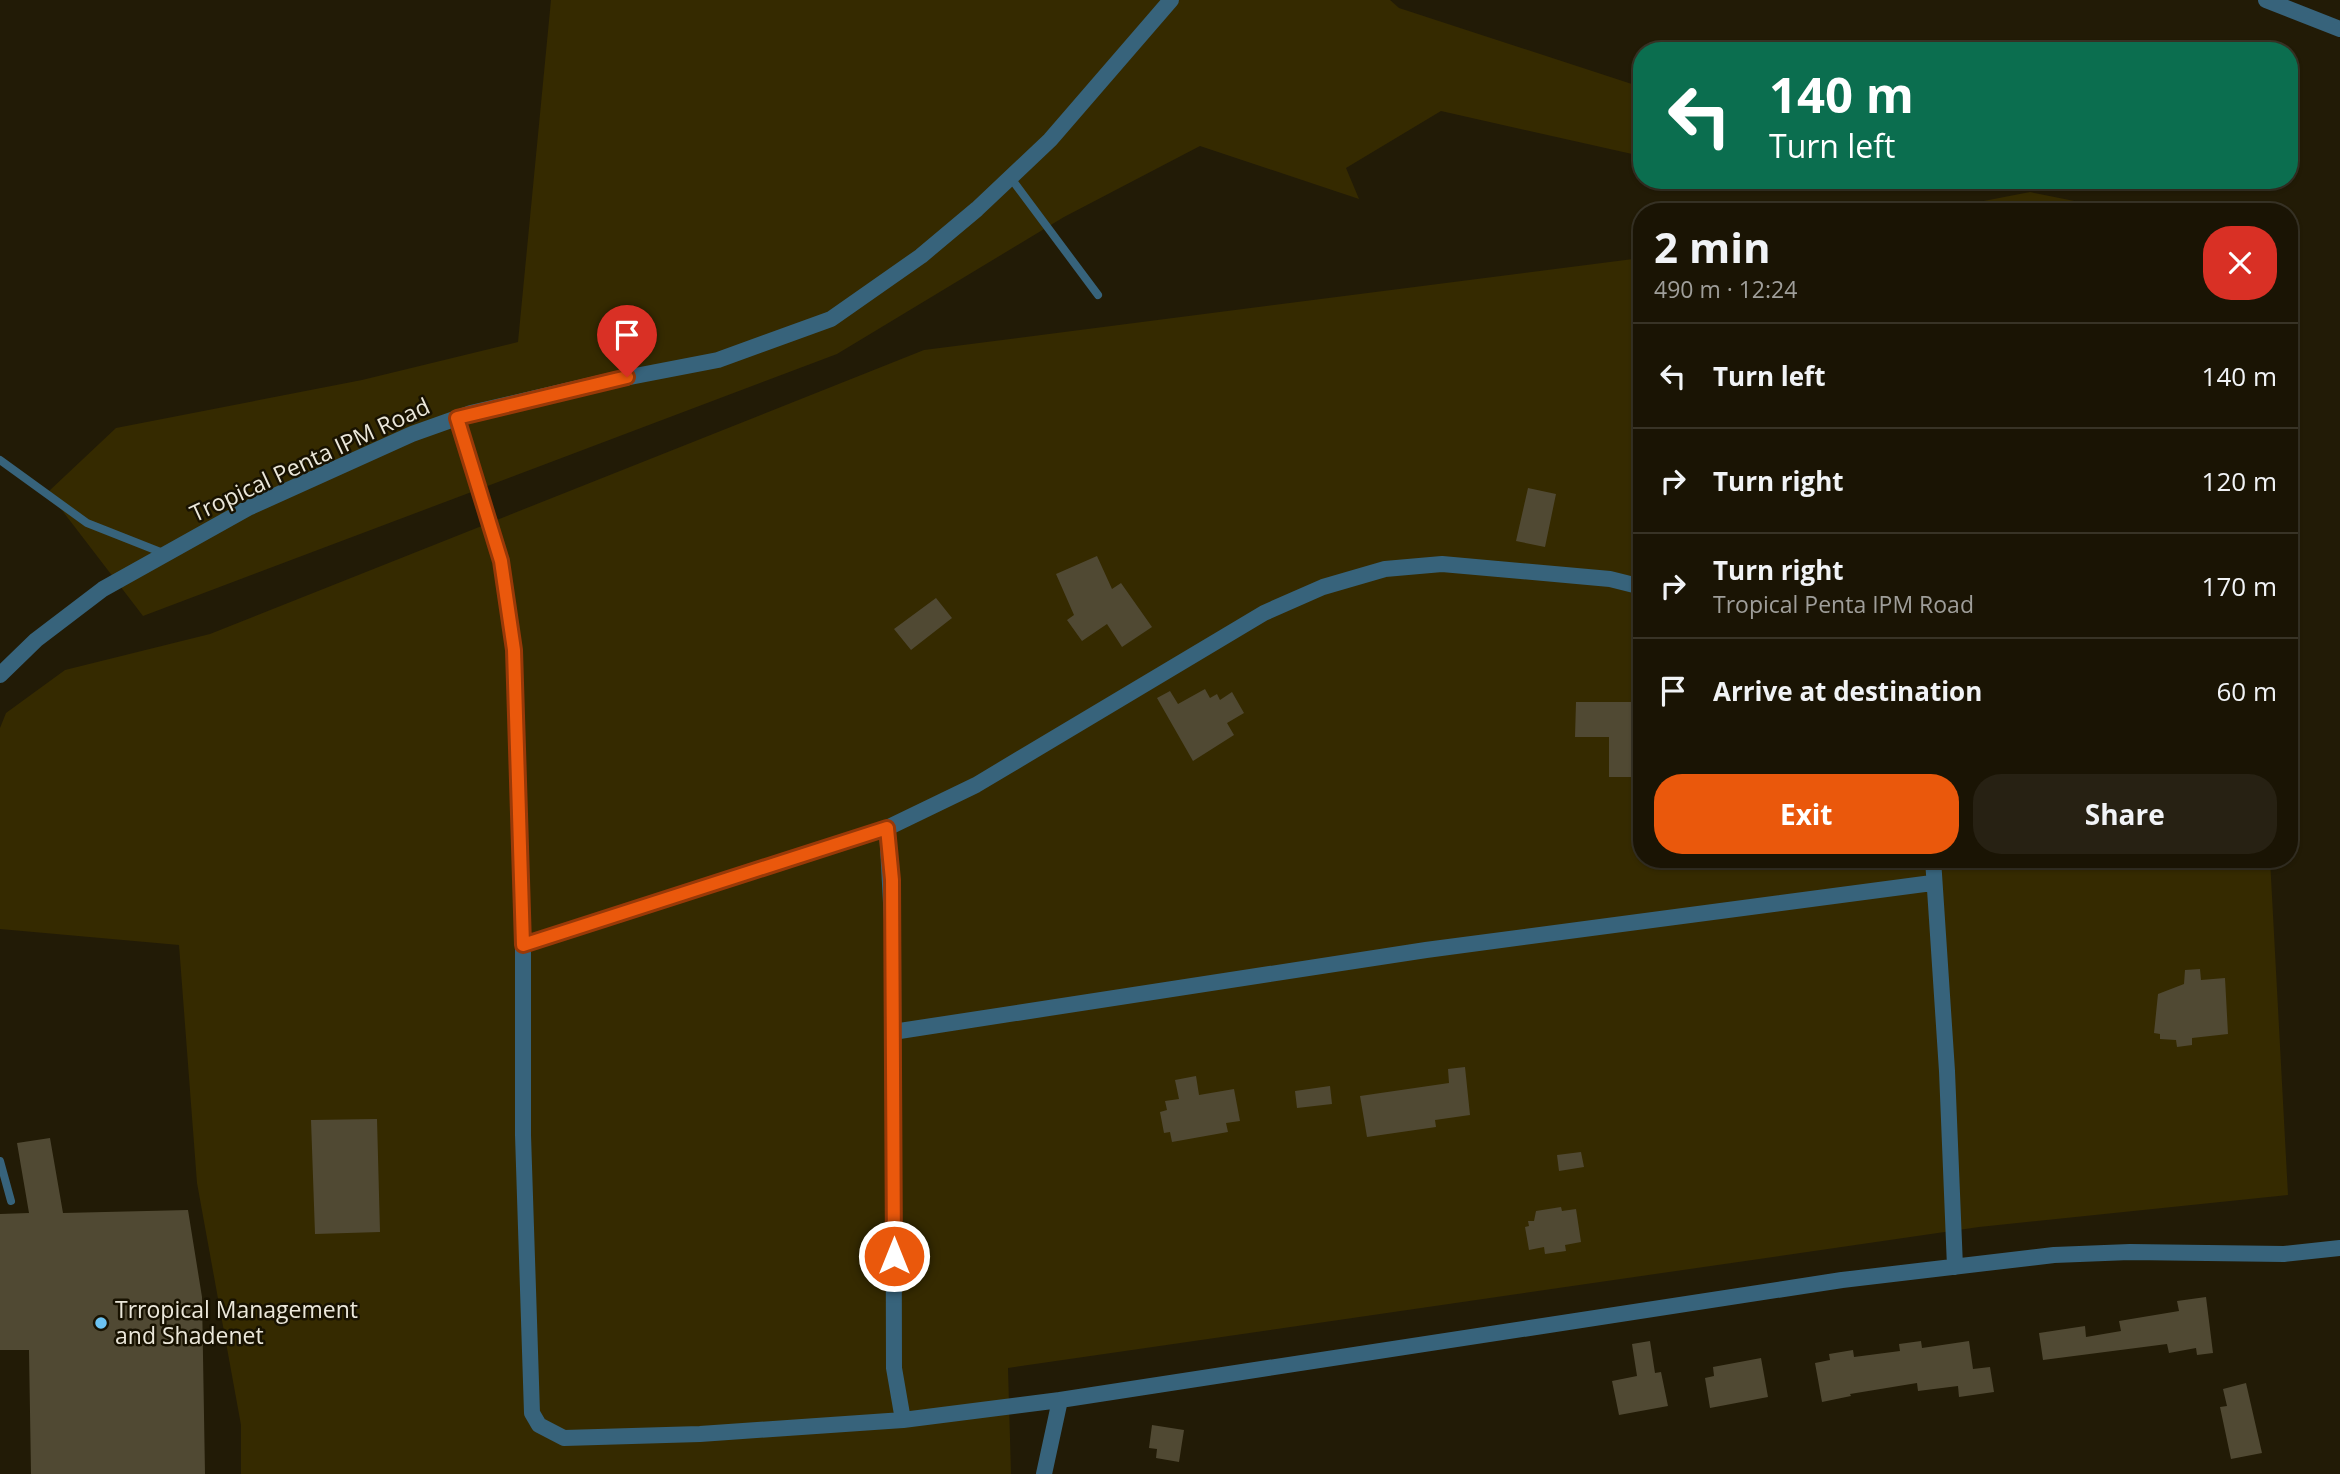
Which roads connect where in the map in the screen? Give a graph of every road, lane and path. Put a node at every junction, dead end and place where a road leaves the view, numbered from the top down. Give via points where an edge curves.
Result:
1 (1171, 0) edge
2 (2266, 0) edge
3 (2340, 29) edge
4 (1010, 177) junction
5 (1098, 295) dead end
6 (457, 418) junction
7 (0, 460) edge
8 (165, 554) junction
9 (1633, 585) edge
10 (0, 675) edge
11 (887, 828) junction
12 (1933, 868) edge
13 (1932, 883) junction
14 (523, 945) junction
15 (893, 1032) junction
16 (0, 1161) edge
17 (10, 1201) dead end
18 (2340, 1248) edge
19 (1955, 1267) junction
20 (1060, 1400) junction
21 (903, 1420) junction
22 (1044, 1474) edge

1 - 4 street, Tropical Penta IPM Road via 1050,140
2 - 3 street
4 - 5 lane
4 - 6 street, Tropical Penta IPM Road via 921,256 831,319 718,360
6 - 8 street, Tropical Penta IPM Road via 248,509
6 - 14 street via 501,561 514,650
7 - 8 lane via 87,523
8 - 10 street, Tropical Penta IPM Road via 103,589 36,640
9 - 11 street via 1442,564 1385,569 1323,587 1264,613 976,785
11 - 14 street
11 - 15 street
12 - 13 street
13 - 15 street via 1426,950
13 - 19 street via 1947,1071
14 - 21 street via 530,1398 538,1425 564,1438
15 - 21 street via 894,1368
16 - 17 lane
18 - 19 street via 2226,1256 2079,1254
19 - 20 street via 1842,1280
20 - 21 street
20 - 22 street

